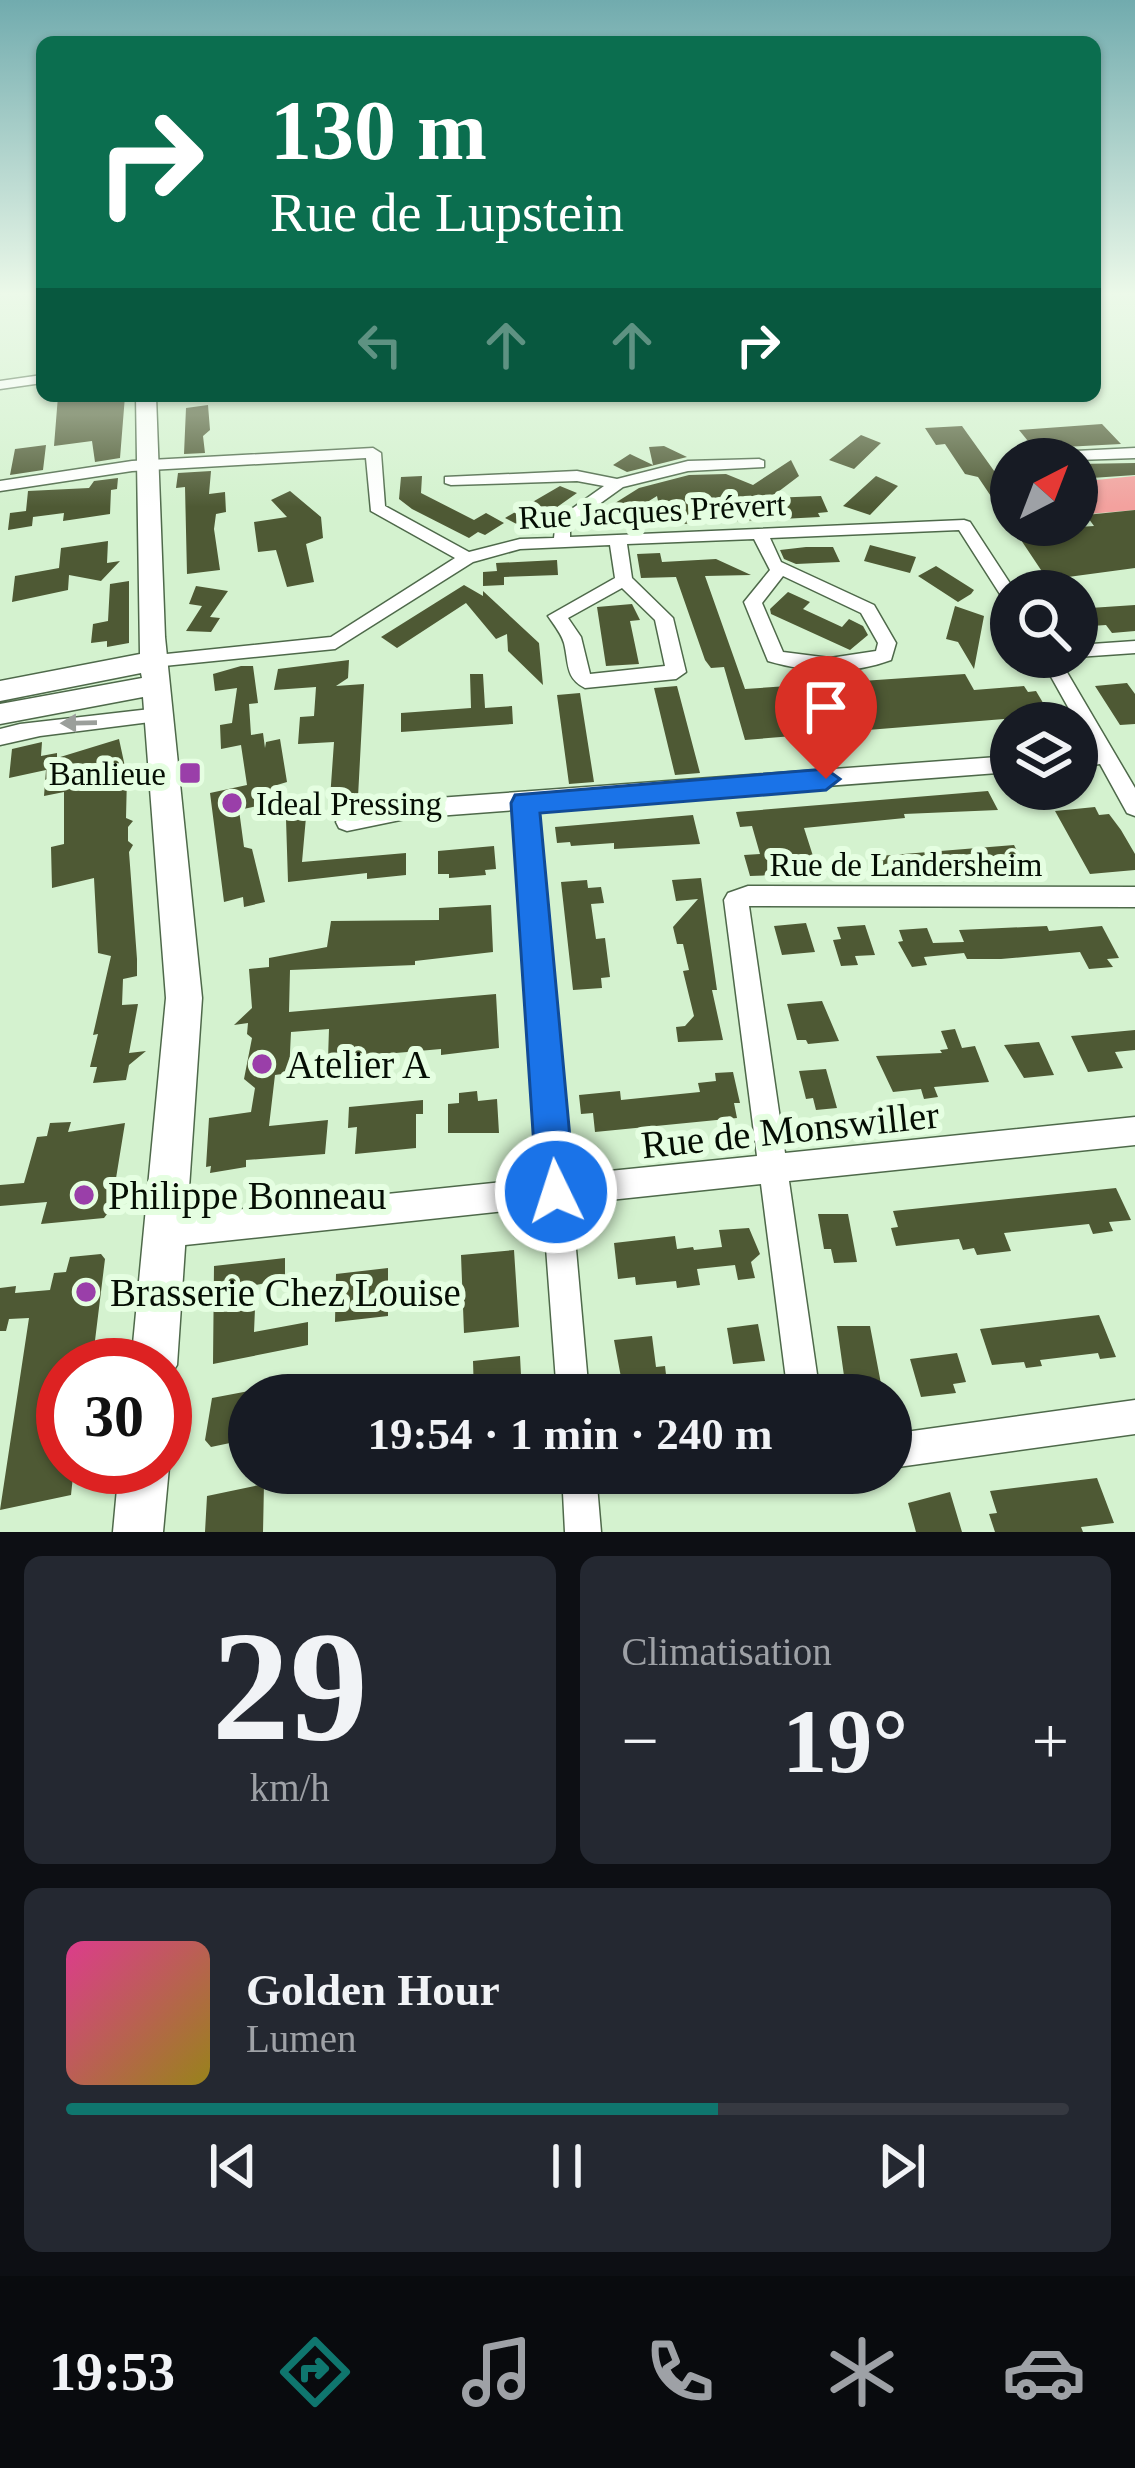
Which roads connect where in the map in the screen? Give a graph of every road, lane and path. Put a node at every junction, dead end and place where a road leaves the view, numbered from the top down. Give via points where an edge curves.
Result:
1 (36, 380) edge
2 (0, 385) edge
3 (146, 402) edge
4 (1135, 453) edge
5 (1098, 455) edge
6 (759, 464) dead end
7 (147, 466) junction
8 (451, 480) dead end
9 (617, 484) junction
10 (0, 486) edge
11 (760, 536) junction
12 (617, 541) junction
13 (562, 542) junction
14 (467, 558) junction
15 (780, 568) junction
16 (993, 570) edge
17 (623, 580) junction
18 (1135, 647) edge
19 (1098, 650) edge
20 (1060, 678) edge
21 (156, 687) junction
22 (0, 691) edge
23 (0, 714) edge
24 (0, 736) edge
25 (1103, 756) junction
26 (1098, 757) edge
27 (990, 766) edge
28 (525, 803) junction
29 (1135, 807) edge
30 (347, 822) dead end
31 (1135, 897) edge
32 (1135, 1131) edge
33 (771, 1170) junction
34 (556, 1192) junction
35 (166, 1232) junction
36 (156, 1338) edge
37 (571, 1374) edge
38 (801, 1374) edge
39 (1135, 1417) edge
40 (912, 1447) edge
41 (142, 1494) edge
42 (580, 1494) edge
43 (138, 1532) edge
44 (583, 1532) edge

1 - 2 street
3 - 7 main road
4 - 5 street
6 - 9 street via 688,466
7 - 10 street
7 - 14 street via 373,453 377,508
7 - 21 main road
8 - 9 street via 577,476
9 - 13 street via 562,523
11 - 12 street, Rue Jacques Prévert
11 - 15 street
11 - 16 street, Rue Jacques Prévert via 964,525
12 - 13 street, Rue Jacques Prévert
12 - 17 street
13 - 14 street, Rue Jacques Prévert
14 - 21 street, Rue Jacques Prévert via 335,643
15 - 15 street via 753,602 775,656 872,660 888,650 868,609
17 - 17 street via 664,618 676,672 585,681 557,616
18 - 19 street
20 - 25 street
21 - 22 main road
21 - 23 main road
21 -> 24 street, Rue Jacques Prévert via 125,722 53,724
21 - 35 main road via 184,998
25 - 26 street
25 - 29 street
27 - 28 street
28 - 30 street via 410,809
28 - 34 street
31 - 33 street, Rue de Landersheim via 740,897 734,910
32 - 33 street, Rue de Monswiller
33 - 34 street, Rue de Monswiller
33 - 38 street
34 - 35 street, Rue de Monswiller
34 - 37 street
35 - 36 main road
39 - 40 street
41 - 43 main road
42 - 44 street

